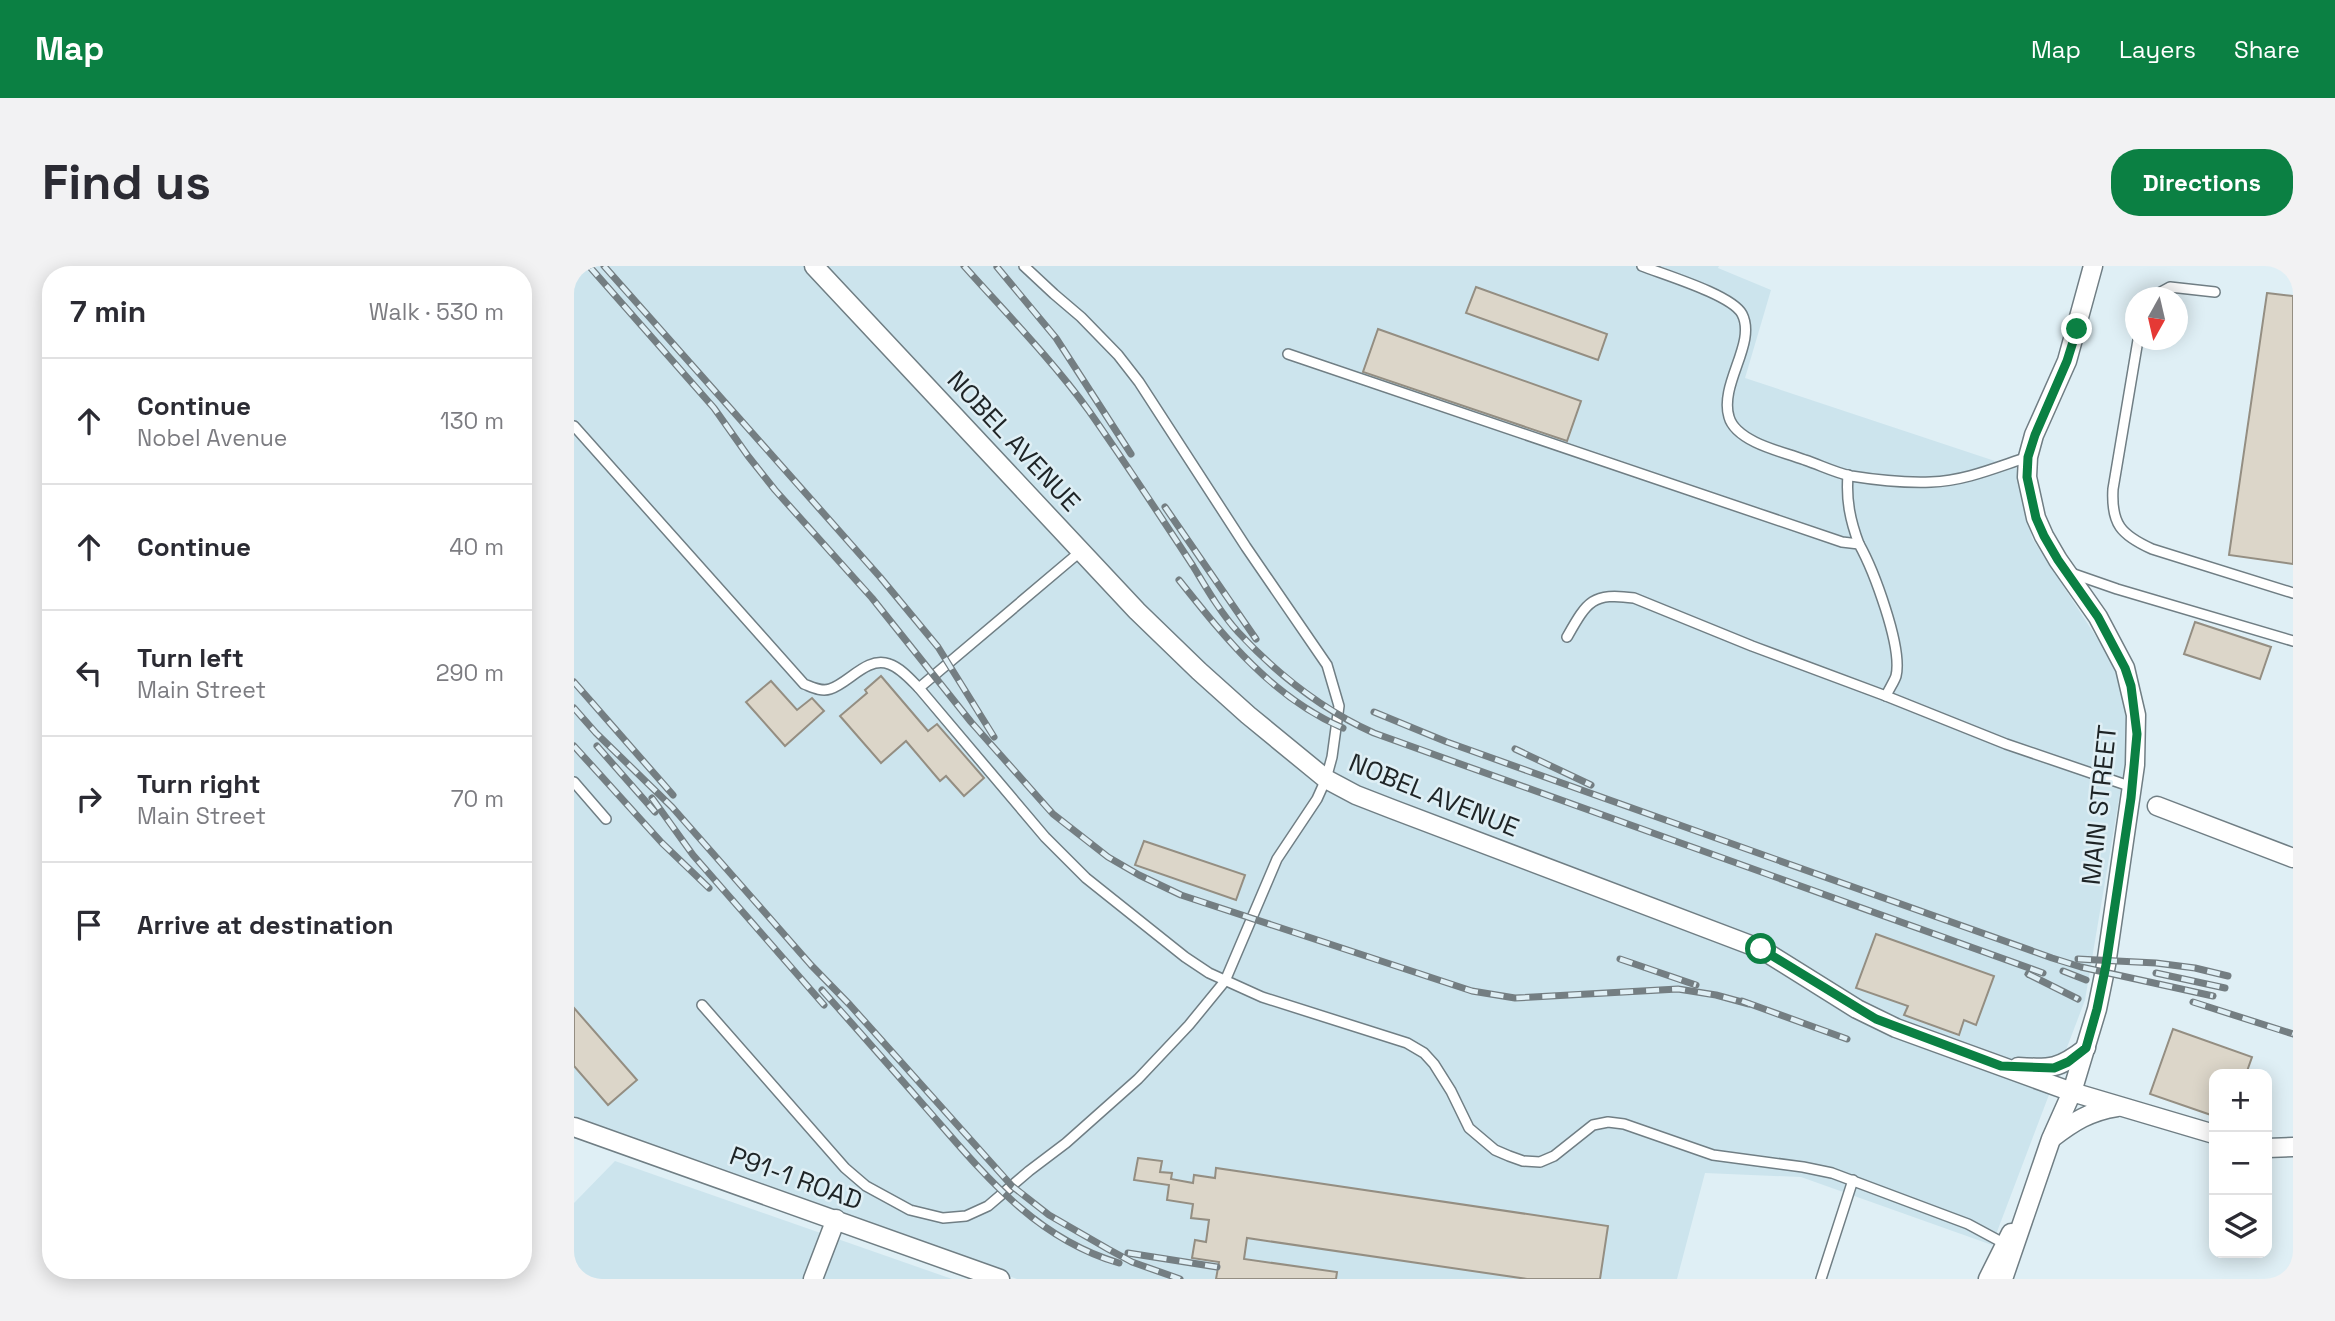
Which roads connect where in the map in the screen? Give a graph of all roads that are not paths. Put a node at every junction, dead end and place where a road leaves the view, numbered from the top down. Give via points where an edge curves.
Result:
1 (814, 266) edge
2 (1024, 266) edge
3 (1642, 266) edge
4 (2093, 266) edge
5 (2188, 289) edge
6 (2215, 292) dead end
7 (2136, 350) edge
8 (1288, 354) dead end
9 (574, 426) edge
10 (2028, 457) junction
11 (1848, 475) junction
12 (1858, 544) junction
13 (1082, 551) junction
14 (2066, 571) junction
15 (2293, 593) edge
16 (1567, 636) dead end
17 (2293, 641) edge
18 (919, 688) junction
19 (1886, 696) junction
20 (1326, 779) junction
21 (574, 782) edge
22 (2133, 787) junction
23 (2157, 806) dead end
24 (606, 819) dead end
25 (2293, 858) edge
26 (1225, 981) junction
27 (702, 1005) dead end
28 (2084, 1054) junction
29 (2001, 1066) junction
30 (2072, 1091) junction
31 (2113, 1104) junction
32 (574, 1127) edge
33 (2209, 1133) edge
34 (2051, 1139) junction
35 (2293, 1147) edge
36 (2272, 1148) edge
37 (1853, 1180) junction
38 (836, 1219) junction
39 (2010, 1246) junction
40 (813, 1279) edge
41 (1000, 1279) edge
42 (1821, 1279) edge
43 (1988, 1279) edge
44 (2003, 1279) edge

1 - 13 street, NOBEL AVENUE
2 - 20 lane via 1081,317 1139,382 1327,665 1339,706
3 - 11 lane via 1712,293 1741,312 1745,338 1726,408 1738,431 1755,442
4 - 10 street, MAIN STREET via 2067,361
5 - 6 lane
7 - 15 lane via 2113,489 2112,508 2119,528 2152,549
8 - 12 lane
9 - 18 lane via 804,684 830,689 866,667 889,663
10 - 11 lane via 1958,480 1929,483
10 - 14 street, MAIN STREET via 2027,477 2036,518
11 - 12 lane via 1846,497
12 - 19 lane via 1868,560 1893,641 1896,675
13 - 18 lane
13 - 20 street, NOBEL AVENUE via 1199,671
14 - 17 lane
14 - 22 street, MAIN STREET via 2098,617 2131,686 2137,734
16 - 19 lane via 1597,598 1634,598
18 - 26 lane via 1045,836 1086,877 1185,957
19 - 22 lane via 2006,744
20 - 26 lane via 1277,859
20 - 29 street, NOBEL AVENUE via 1356,795 1761,949 1876,1019
21 - 24 lane
22 - 28 street, MAIN STREET via 2104,977
23 - 25 street
26 - 27 lane via 1138,1079 1066,1143 988,1206 966,1216 943,1218 910,1210 866,1186 845,1168
26 - 37 lane via 1407,1043 1424,1053 1443,1076 1469,1128 1495,1150 1523,1161 1541,1162 1593,1125 1608,1122 1713,1155 1803,1167
28 - 29 street via 2054,1068
28 - 30 street, MAIN STREET
28 - 31 street via 2087,1080
29 - 30 street, NOBEL AVENUE
30 - 31 street, NOBEL AVENUE
30 - 34 street, MAIN STREET
31 - 33 street, NOBEL AVENUE
31 - 34 street via 2083,1116
32 - 38 street, P91-1 ROAD
34 - 39 street, MAIN STREET
35 - 36 street
37 - 39 lane via 1968,1224
37 - 42 lane
38 - 40 street
38 - 41 street, P91-1 ROAD
39 - 43 street, MAIN STREET
39 - 44 street, MAIN STREET

